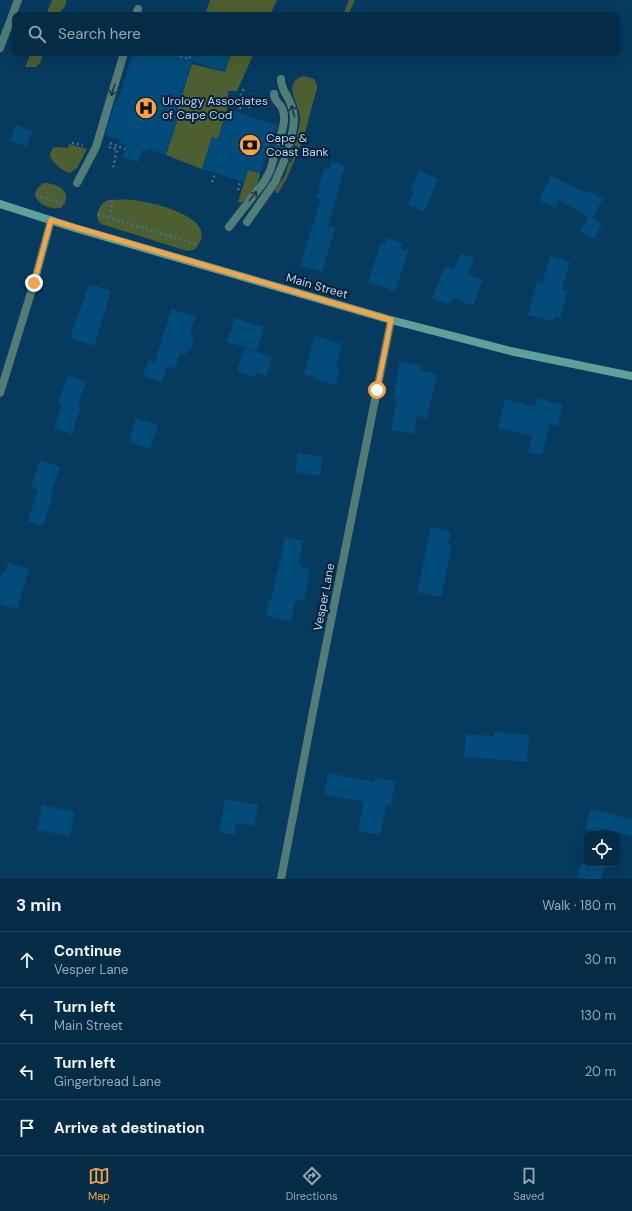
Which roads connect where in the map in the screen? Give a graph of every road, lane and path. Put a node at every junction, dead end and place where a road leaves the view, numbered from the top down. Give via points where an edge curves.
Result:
1 (18, 0) edge
2 (14, 12) edge
3 (12, 16) edge
4 (0, 48) edge
5 (123, 56) edge
6 (180, 56) edge
7 (190, 56) edge
8 (281, 79) dead end
9 (244, 88) dead end
10 (253, 93) dead end
11 (274, 94) dead end
12 (248, 108) dead end
13 (241, 109) dead end
14 (279, 141) dead end
15 (289, 144) dead end
16 (125, 149) dead end
17 (274, 157) dead end
18 (284, 161) dead end
19 (113, 168) dead end
20 (215, 173) dead end
21 (240, 181) dead end
22 (212, 182) dead end
23 (77, 183) dead end
24 (238, 190) dead end
25 (36, 195) dead end
26 (112, 200) dead end
27 (0, 204) edge
28 (65, 204) dead end
29 (98, 214) dead end
30 (110, 217) junction
31 (51, 220) junction
32 (247, 222) dead end
33 (229, 227) dead end
34 (198, 245) dead end
35 (391, 320) junction
36 (632, 376) edge
37 (0, 393) edge
38 (281, 879) edge

1 - 2 street
3 - 4 street
5 -> 23 street via 96,147
6 - 7 path via 189,59
15 -> 8 street via 295,121 291,105 282,90
9 - 13 path via 238,102
10 - 12 path
11 - 14 street via 284,116
16 - 19 path via 107,142 106,146 117,149
33 -> 17 street via 264,182
18 - 32 street via 275,182
20 - 22 path
21 - 24 path
25 - 28 path
26 - 30 path
27 - 31 main road, Main Street
29 - 30 path
30 - 34 path
31 - 35 main road, Main Street
31 - 37 street
35 - 36 main road, Main Street via 510,351
35 - 38 street, Vesper Lane

